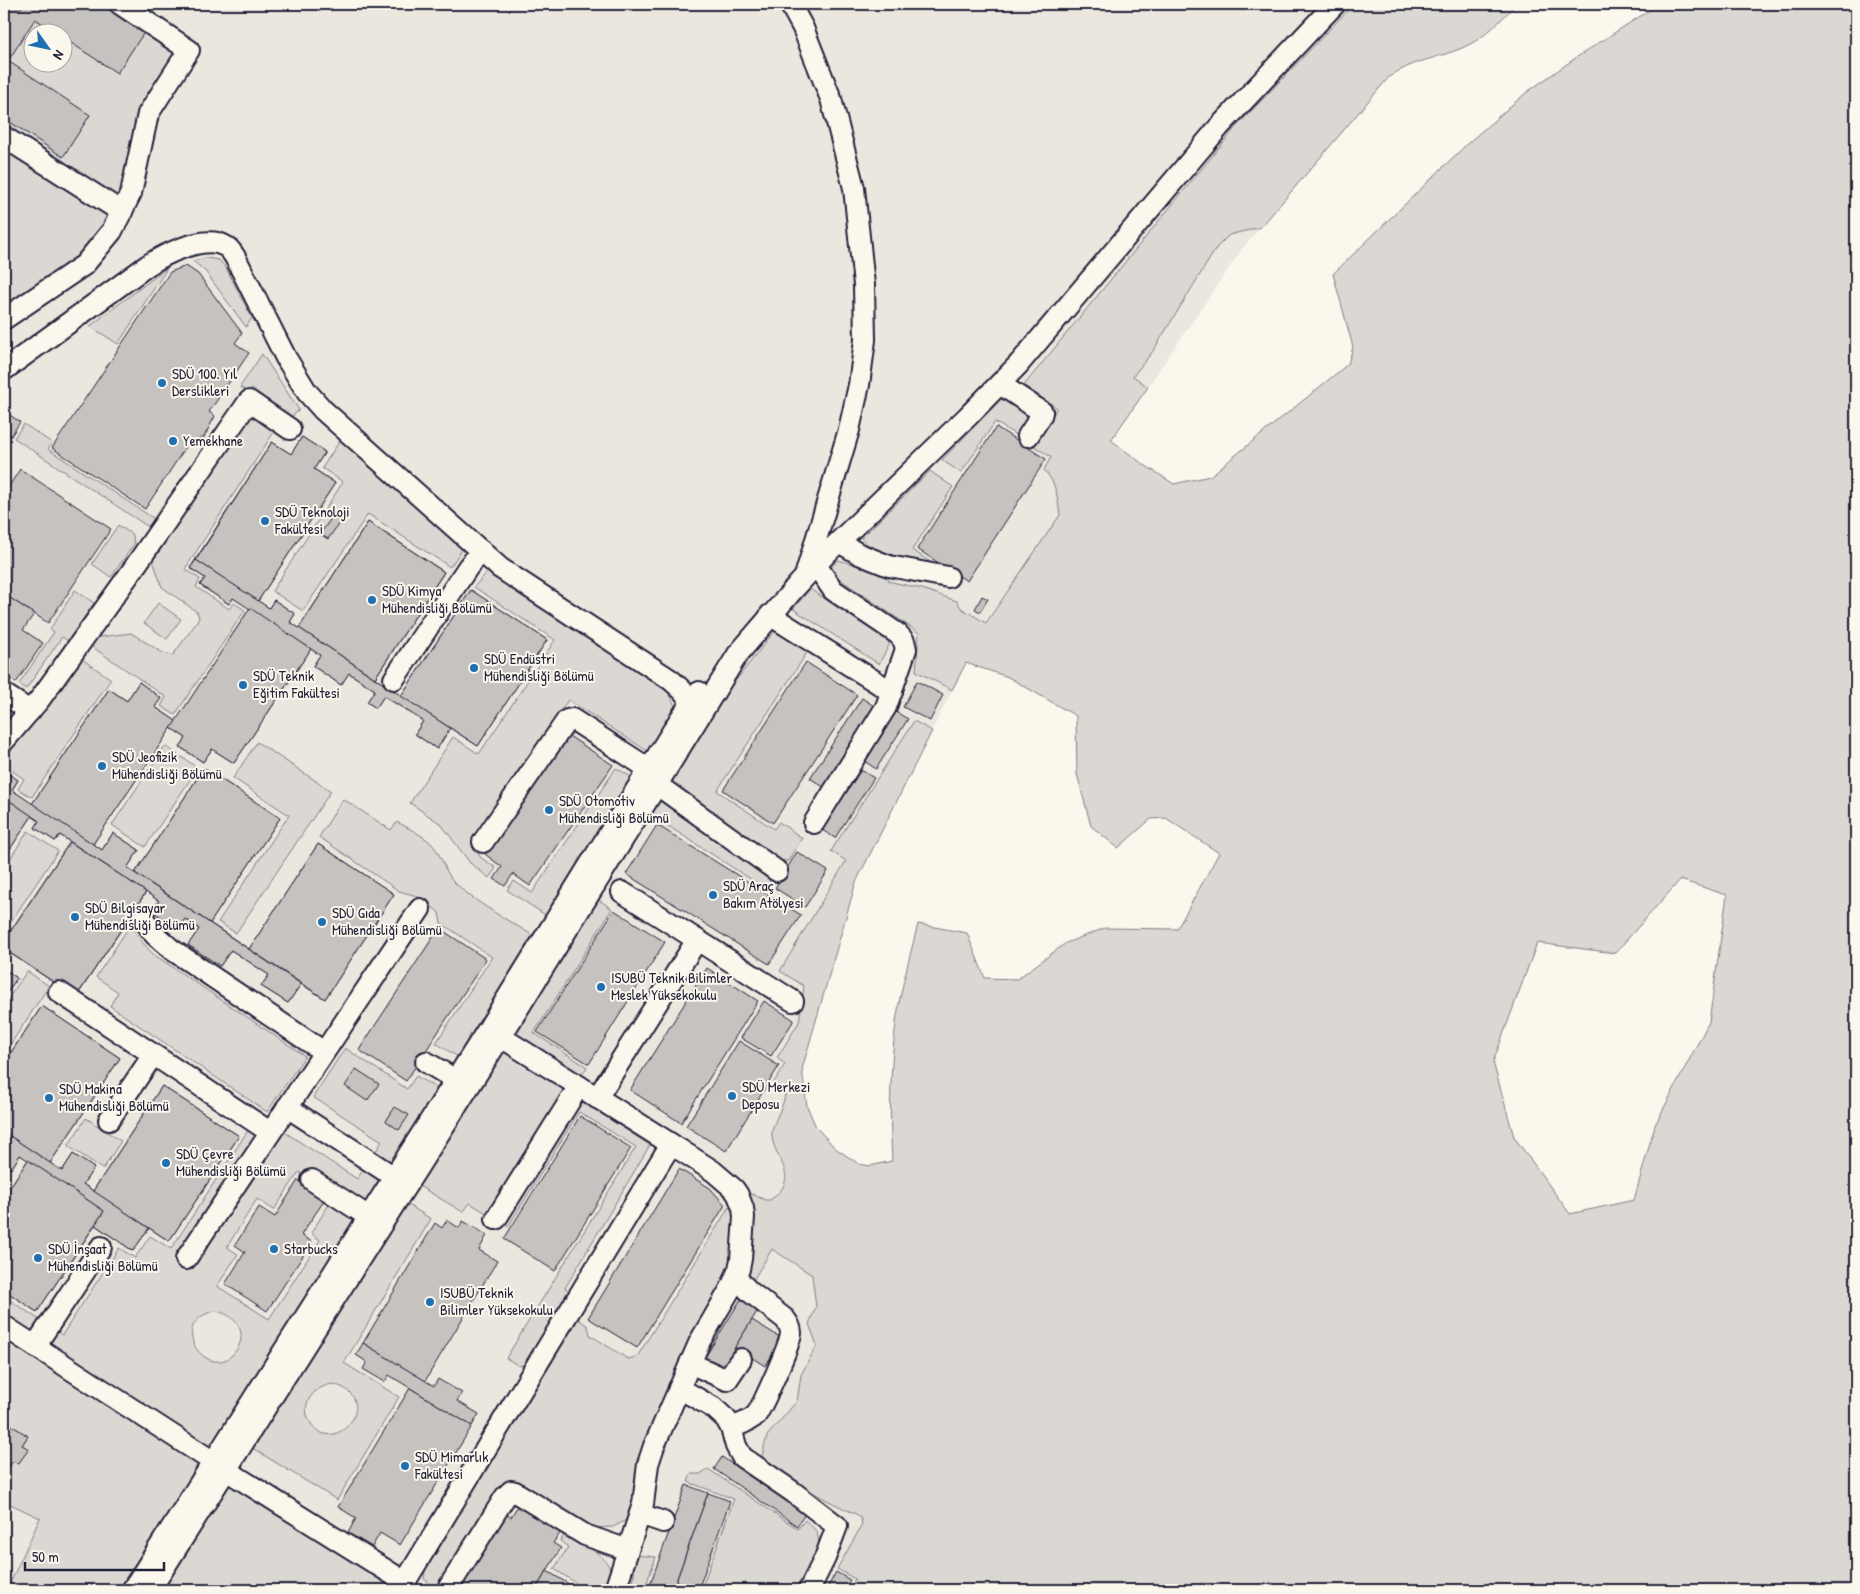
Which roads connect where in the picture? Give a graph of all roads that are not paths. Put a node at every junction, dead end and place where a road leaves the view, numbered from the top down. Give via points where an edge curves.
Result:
1 (120, 4) edge
2 (790, 4) edge
3 (1335, 4) edge
4 (4, 137) edge
5 (122, 212) junction
6 (4, 319) edge
7 (4, 370) edge
8 (1000, 384) junction
9 (290, 429) dead end
10 (1028, 436) dead end
11 (839, 542) junction
12 (482, 551) junction
13 (810, 571) junction
14 (948, 577) dead end
15 (770, 615) junction
16 (394, 678) dead end
17 (892, 692) junction
18 (4, 694) edge
19 (696, 708) junction
20 (30, 711) junction
21 (4, 740) edge
22 (653, 777) junction
23 (814, 823) dead end
24 (483, 842) dead end
25 (777, 871) dead end
26 (622, 892) dead end
27 (420, 910) dead end
28 (144, 918) dead end
29 (697, 940) junction
30 (59, 992) dead end
31 (793, 1001) dead end
32 (494, 1033) junction
33 (324, 1052) junction
34 (153, 1055) junction
35 (426, 1062) dead end
36 (456, 1080) junction
37 (579, 1086) junction
38 (598, 1098) junction
39 (287, 1107) junction
40 (109, 1120) dead end
41 (270, 1132) junction
42 (671, 1144) junction
43 (312, 1180) dead end
44 (400, 1181) junction
45 (369, 1217) junction
46 (496, 1219) dead end
47 (101, 1248) dead end
48 (186, 1259) dead end
49 (736, 1278) junction
50 (4, 1326) edge
51 (35, 1346) junction
52 (741, 1359) dead end
53 (690, 1363) junction
54 (679, 1388) junction
55 (731, 1428) junction
56 (220, 1466) junction
57 (640, 1514) junction
58 (663, 1522) dead end
59 (628, 1550) junction
60 (405, 1586) edge
61 (132, 1590) edge
62 (150, 1590) edge
63 (446, 1590) edge
64 (615, 1590) edge
65 (809, 1590) edge

1 - 5 street via 189,50 148,114 131,193
2 - 13 street via 832,99 854,188 864,285 865,340 859,385
3 - 8 street via 1219,127
4 - 5 street
5 - 6 street via 106,240 84,264
7 - 12 street via 163,256 188,246 225,245 235,258 286,358 314,402
8 - 10 street via 1042,412
8 - 11 street
9 - 20 street via 249,401
11 - 13 street
11 - 14 street via 890,566
12 - 16 street
12 - 19 street via 506,572 671,680
13 - 15 street
13 - 17 street via 904,641 906,649
15 - 17 street
15 - 19 street via 738,654 711,678
17 - 23 street via 882,714
18 - 20 street
19 - 22 street
20 - 21 street
22 - 24 street via 572,719 567,720
22 - 25 street
22 - 32 street
26 - 29 street
27 - 33 street
28 - 33 street via 155,935 171,949
29 - 31 street
29 - 38 street
30 - 34 street
32 - 36 street
32 - 37 street
32 - 44 street
33 - 39 street
34 - 40 street
34 - 41 street
35 - 36 street
36 - 44 street
37 - 38 street
37 - 46 street
38 - 42 street
39 - 41 street
39 - 44 street
41 - 48 street
42 - 49 street via 726,1182 742,1202 742,1249
42 - 60 street
43 - 45 street
44 - 45 street
44 - 56 street
45 - 56 street
47 - 51 street
49 - 53 street
49 - 55 street via 785,1319 791,1333 787,1350 759,1410 750,1420
50 - 51 street
51 - 56 street
52 - 53 street via 727,1380
53 - 54 street
54 - 55 street via 714,1408
54 - 57 street via 650,1456
55 - 65 street via 742,1457 837,1526
56 - 60 street
56 - 61 street
56 - 62 street
57 - 58 street
57 - 59 street
59 - 63 street via 585,1535 511,1491
59 - 64 street

